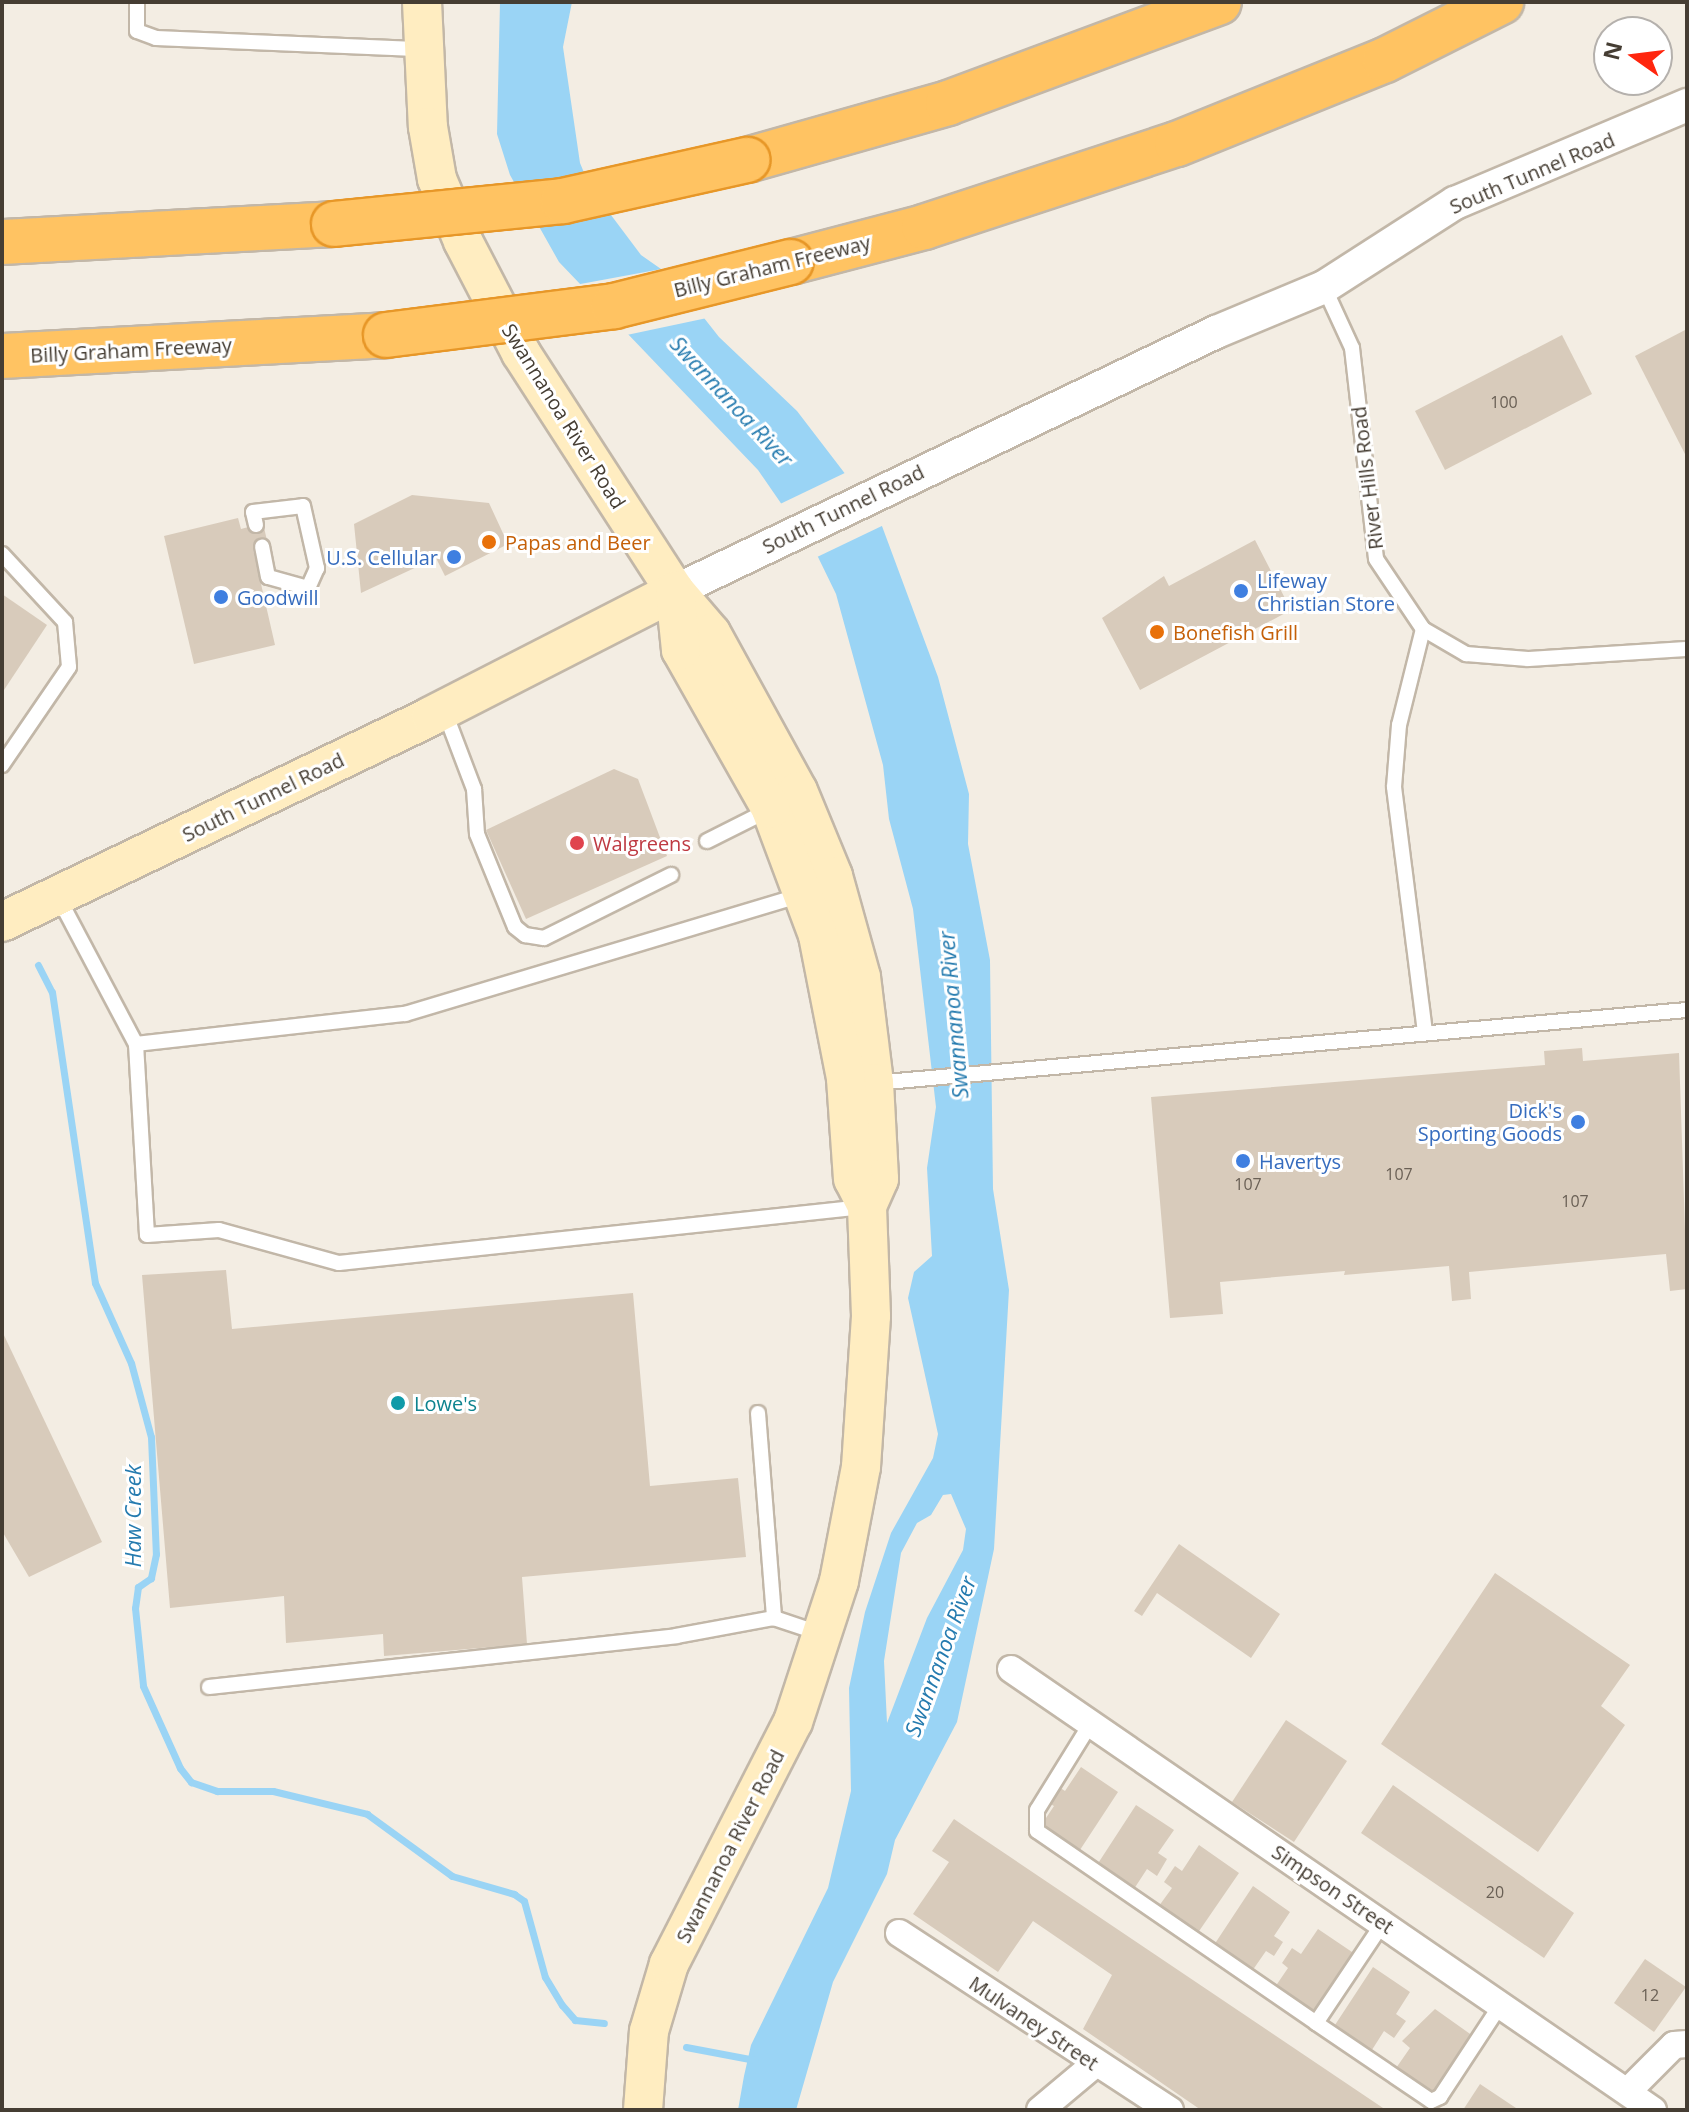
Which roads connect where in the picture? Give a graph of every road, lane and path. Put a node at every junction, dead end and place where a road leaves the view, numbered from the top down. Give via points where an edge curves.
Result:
1 (137, 2) edge
2 (422, 2) edge
3 (1219, 2) edge
4 (1501, 2) edge
5 (424, 49) junction
6 (1687, 105) edge
7 (2, 242) edge
8 (1324, 287) junction
9 (2, 356) edge
10 (256, 525) dead end
11 (262, 547) dead end
12 (2, 554) edge
13 (675, 591) junction
14 (1423, 629) junction
15 (1687, 649) edge
16 (444, 710) junction
17 (2, 765) edge
18 (771, 809) junction
19 (707, 841) dead end
20 (671, 875) dead end
21 (805, 894) junction
22 (57, 895) junction
23 (2, 922) edge
24 (1687, 1010) edge
25 (1425, 1033) junction
26 (136, 1044) junction
27 (891, 1082) junction
28 (867, 1206) junction
29 (758, 1413) dead end
30 (774, 1618) junction
31 (823, 1634) junction
32 (1011, 1669) dead end
33 (209, 1687) dead end
34 (1091, 1723) junction
35 (1383, 1923) junction
36 (899, 1933) dead end
37 (1501, 2004) junction
38 (1316, 2023) junction
39 (1687, 2044) edge
40 (1095, 2064) junction
41 (1630, 2089) junction
42 (643, 2110) edge
43 (1040, 2110) edge
44 (1170, 2110) edge
45 (1653, 2110) edge

1 - 5 lane via 137,31 156,38
2 - 5 main road, Swannanoa River Road
3 - 7 highway, bridge via 948,103 747,160 563,201 334,224
4 - 9 highway, Billy Graham Freeway, bridge via 1385,60 1177,144 954,218 614,306 386,335
5 - 13 main road, Swannanoa River Road via 437,179 463,241 521,353
6 - 8 street, South Tunnel Road via 1455,203
8 - 13 street, South Tunnel Road via 923,470
8 - 14 lane, River Hills Road via 1352,348 1376,559
10 - 11 lane via 253,512 303,506 317,568 308,588 268,577
12 - 17 lane via 65,622 69,667
13 - 16 main road, South Tunnel Road
13 - 18 main road, Swannanoa River Road via 681,650
13 - 27 main road, Swannanoa River Road via 718,645 818,836
14 - 15 lane, River Hills Road via 1466,654 1528,659
14 - 25 lane via 1399,725 1394,787
16 - 20 lane via 474,789 477,834 515,927 525,935 544,938
16 - 22 main road, South Tunnel Road
18 - 19 lane
18 - 21 main road, Swannanoa River Road
21 - 26 lane via 405,1014
21 - 28 main road, Swannanoa River Road via 841,1037 853,1179
22 - 23 main road, South Tunnel Road
22 - 26 lane
24 - 25 lane
25 - 27 lane
26 - 28 lane via 147,1235 219,1230 339,1263
27 - 28 main road, Swannanoa River Road via 879,1179
28 - 31 main road, Swannanoa River Road via 871,1316 861,1467
29 - 30 lane
30 - 31 lane
30 - 33 lane via 676,1636
31 - 42 main road, Swannanoa River Road via 759,1797 669,1964 649,2031
32 - 34 street, Simpson Street
34 - 35 street, Simpson Street
34 - 38 lane via 1037,1810 1037,1831
35 - 37 street, Simpson Street
35 - 38 lane
36 - 40 street, Mulvaney Street
37 - 38 lane via 1440,2097 1431,2101
37 - 41 street, Simpson Street
39 - 41 street via 1674,2045
40 - 43 street
40 - 44 street, Mulvaney Street
41 - 45 street, Simpson Street

